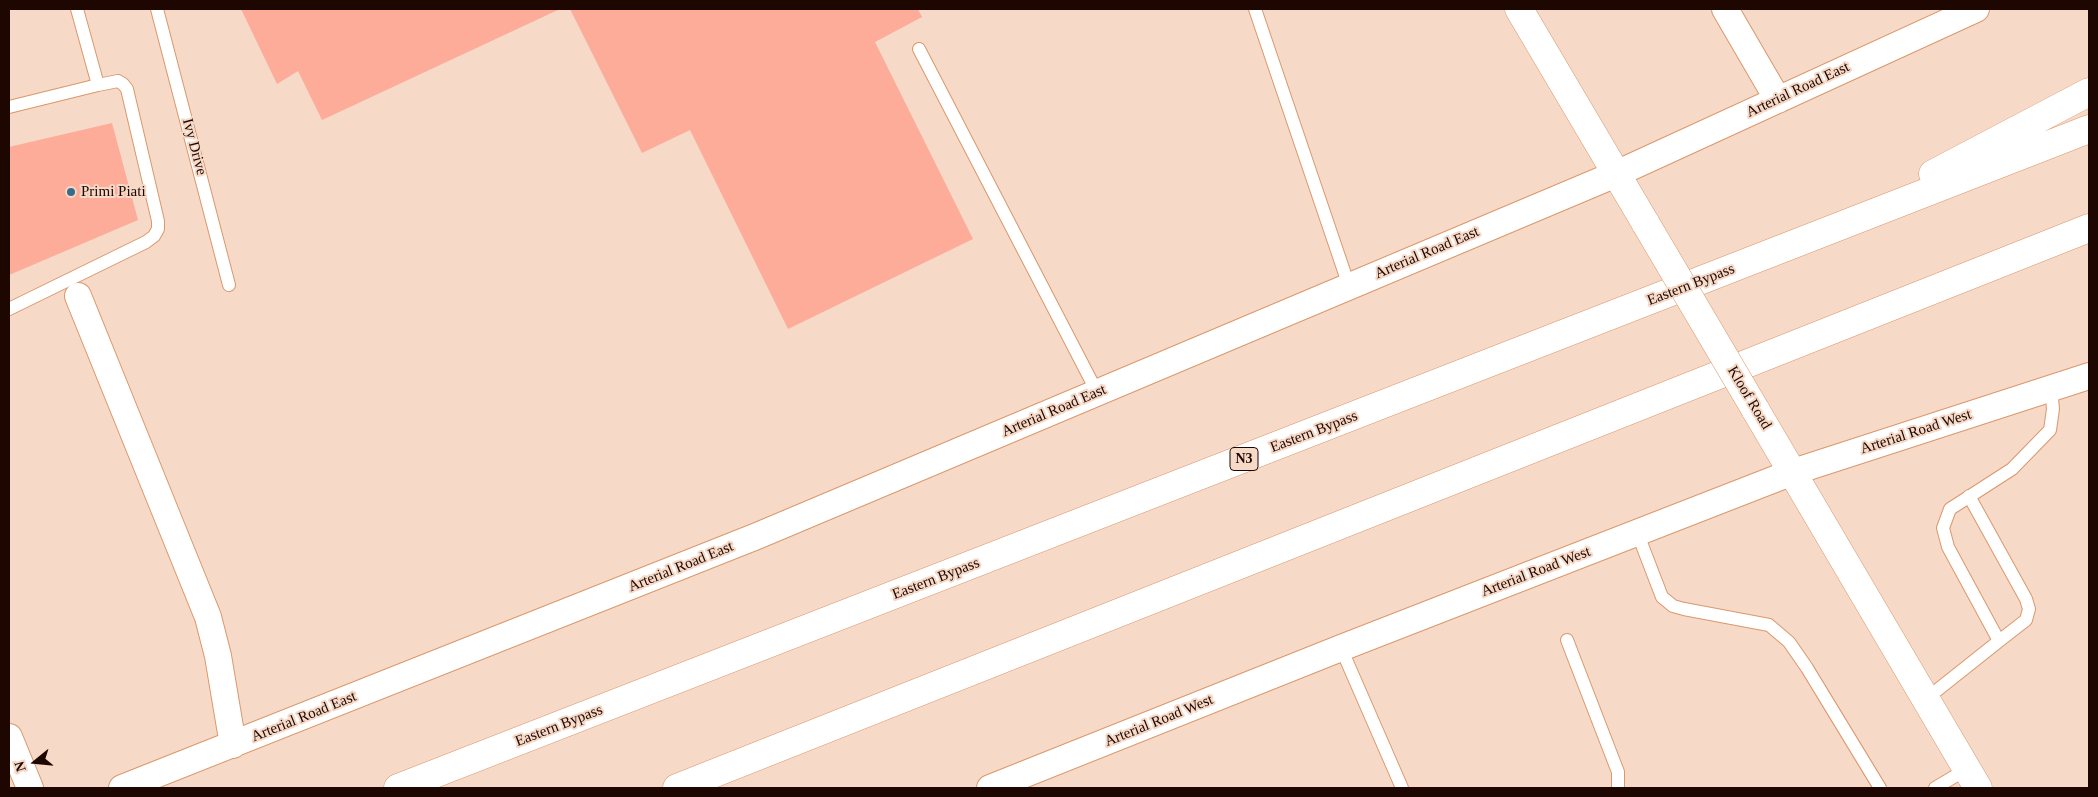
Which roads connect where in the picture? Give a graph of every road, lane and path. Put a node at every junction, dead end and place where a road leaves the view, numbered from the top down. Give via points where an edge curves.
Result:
1 (77, 9) edge
2 (157, 9) edge
3 (1255, 9) edge
4 (1519, 9) edge
5 (1725, 9) edge
6 (1976, 9) edge
7 (919, 49) dead end
8 (98, 85) junction
9 (2089, 92) edge
10 (1778, 100) junction
11 (9, 107) edge
12 (2089, 129) edge
13 (1616, 174) junction
14 (2089, 228) edge
15 (1810, 239) junction
16 (229, 286) dead end
17 (1350, 286) junction
18 (78, 296) dead end
19 (9, 309) edge
20 (2089, 376) edge
21 (2051, 388) junction
22 (1097, 392) junction
23 (1793, 472) junction
24 (1969, 496) junction
25 (1637, 532) junction
26 (1567, 640) dead end
27 (1999, 641) junction
28 (1341, 648) junction
29 (1926, 700) junction
30 (9, 737) edge
31 (233, 745) junction
32 (1972, 778) edge
33 (30, 788) edge
34 (122, 788) edge
35 (398, 788) edge
36 (677, 788) edge
37 (990, 788) edge
38 (1402, 788) edge
39 (1618, 788) edge
40 (1880, 788) edge
41 (1935, 788) edge

1 - 8 lane
2 - 16 lane, Ivy Drive
3 - 17 lane
4 - 13 main road, Kloof Road
5 - 10 street
6 - 10 street, Arterial Road East
7 - 22 lane
8 - 11 lane
8 - 19 lane via 118,81 127,89 158,229 146,242
9 - 15 main road
10 - 13 street, Arterial Road East
12 - 15 main road, Eastern Bypass / N3
13 - 17 street, Arterial Road East
13 - 23 main road, Kloof Road, bridge
14 - 36 main road
15 - 35 main road, Eastern Bypass / N3
17 - 22 street, Arterial Road East
18 - 31 street via 208,617
20 - 21 street, Arterial Road West
21 - 23 street, Arterial Road West
21 - 24 lane via 2054,409 2050,430 2012,469
22 - 31 street, Arterial Road East via 757,536
23 - 25 street, Arterial Road West
23 - 29 main road, Kloof Road
24 - 27 lane via 1950,509 1943,528 1948,547
24 - 27 lane via 2029,609 2026,620
25 - 28 street, Arterial Road West
25 - 40 lane via 1662,596 1673,606 1769,625 1789,642
26 - 39 lane via 1618,772
27 - 29 lane
28 - 37 street, Arterial Road West
28 - 38 lane
29 - 32 main road, Kloof Road
30 - 33 street
31 - 34 street, Arterial Road East
32 - 41 lane

